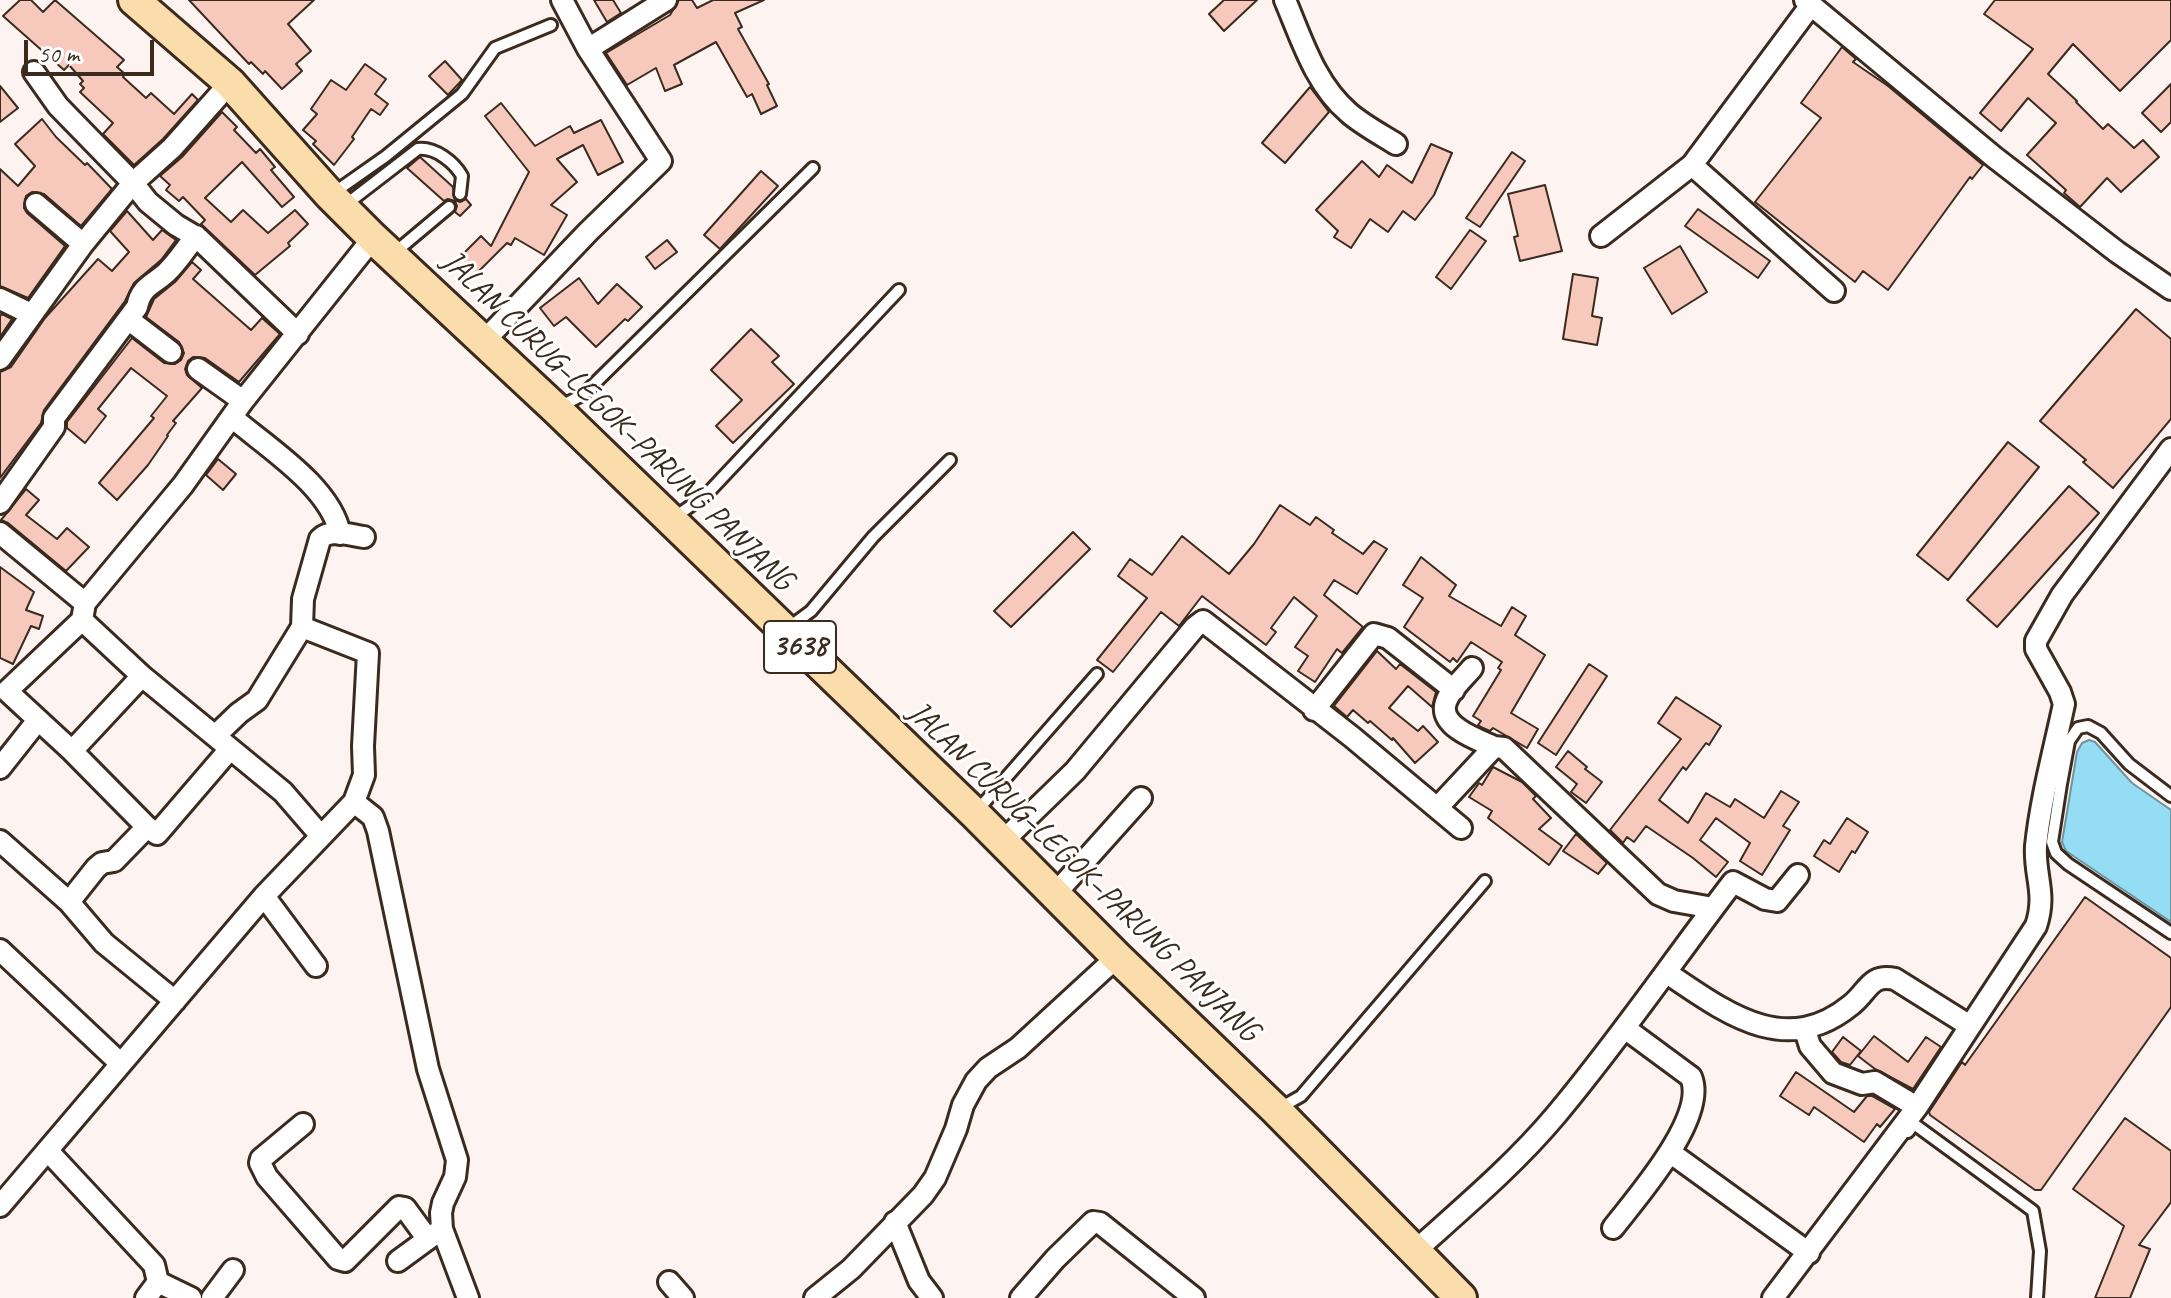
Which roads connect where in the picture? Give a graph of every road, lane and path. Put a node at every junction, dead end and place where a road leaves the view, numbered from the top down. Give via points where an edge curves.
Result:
1 (134, 0) edge
2 (562, 0) edge
3 (666, 0) edge
4 (1285, 0) edge
5 (1808, 2) edge
6 (551, 25) dead end
7 (588, 49) junction
8 (34, 72) dead end
9 (230, 83) junction
10 (1396, 144) dead end
11 (1692, 165) junction
12 (813, 168) dead end
13 (133, 183) junction
14 (460, 194) dead end
15 (336, 201) junction
16 (36, 204) dead end
17 (449, 207) dead end
18 (196, 236) junction
19 (1601, 236) dead end
20 (83, 244) junction
21 (382, 246) junction
22 (2171, 289) edge
23 (899, 290) dead end
24 (1834, 291) dead end
25 (0, 299) edge
26 (31, 314) junction
27 (128, 319) junction
28 (298, 334) junction
29 (484, 341) junction
30 (171, 352) dead end
31 (0, 359) edge
32 (198, 369) dead end
33 (556, 409) junction
34 (238, 410) junction
35 (2171, 449) edge
36 (950, 460) dead end
37 (0, 503) edge
38 (670, 521) junction
39 (0, 533) edge
40 (340, 534) junction
41 (364, 537) dead end
42 (83, 612) junction
43 (302, 627) junction
44 (784, 631) junction
45 (1472, 668) dead end
46 (1097, 674) dead end
47 (142, 676) junction
48 (3, 689) edge
49 (1454, 690) junction
50 (1314, 710) junction
51 (38, 720) junction
52 (222, 742) junction
53 (1494, 747) junction
54 (72, 751) junction
55 (0, 768) edge
56 (2054, 783) junction
57 (2171, 796) edge
58 (1141, 798) dead end
59 (354, 802) junction
60 (1438, 807) junction
61 (975, 814) junction
62 (147, 827) junction
63 (1461, 828) dead end
64 (321, 836) junction
65 (0, 841) edge
66 (1003, 841) junction
67 (1798, 875) dead end
68 (1485, 881) dead end
69 (1056, 893) junction
70 (264, 896) junction
71 (69, 902) junction
72 (1713, 908) junction
73 (2171, 933) edge
74 (0, 950) edge
75 (1117, 957) junction
76 (316, 966) dead end
77 (1667, 973) junction
78 (175, 1001) junction
79 (1970, 1026) junction
80 (1626, 1029) junction
81 (1805, 1030) junction
82 (120, 1063) junction
83 (1917, 1107) junction
84 (1276, 1110) junction
85 (303, 1124) dead end
86 (48, 1151) junction
87 (1671, 1153) junction
88 (0, 1206) edge
89 (895, 1222) junction
90 (1613, 1228) dead end
91 (435, 1233) junction
92 (1415, 1251) junction
93 (1809, 1253) junction
94 (398, 1261) dead end
95 (233, 1270) dead end
96 (152, 1290) edge
97 (191, 1298) edge
98 (212, 1298) edge
99 (468, 1298) edge
100 (815, 1298) edge
101 (932, 1298) edge
102 (1021, 1298) edge
103 (1194, 1298) edge
104 (1461, 1298) edge
105 (1773, 1298) edge
106 (1785, 1298) edge
107 (2037, 1298) edge

1 - 9 main road, JALAN CURUG–LEGOK–PARUNG PANJANG / 3638
2 - 7 street
3 - 7 street
4 - 10 street via 1316,73 1332,95 1349,114
5 - 11 street
5 - 22 street via 1994,157
6 - 15 lane via 495,48 462,94
7 - 29 street via 661,161
8 - 13 street via 58,106
9 - 13 street
9 - 15 main road, JALAN CURUG–LEGOK–PARUNG PANJANG / 3638
11 - 19 street
11 - 24 street
12 - 33 lane via 584,394
13 - 18 street via 148,202
13 - 20 street
14 - 15 lane via 462,176 456,167 426,148 377,183
15 - 21 main road, JALAN CURUG–LEGOK–PARUNG PANJANG / 3638
16 - 20 street
17 - 21 lane
18 - 27 street via 166,274 149,284
18 - 28 street
20 - 26 street
21 - 28 street
21 - 29 main road, JALAN CURUG–LEGOK–PARUNG PANJANG / 3638
23 - 38 lane via 706,495
25 - 26 street
26 - 31 street
27 - 30 street
27 - 37 street via 54,418 54,427
28 - 34 street
29 - 33 main road, JALAN CURUG–LEGOK–PARUNG PANJANG / 3638
32 - 34 street
33 - 38 main road, JALAN CURUG–LEGOK–PARUNG PANJANG / 3638
34 - 40 street via 328,503
34 - 42 street
35 - 56 street via 2062,595 2036,641 2064,704
36 - 44 lane via 873,537 811,611
38 - 44 main road, JALAN CURUG–LEGOK–PARUNG PANJANG / 3638
39 - 42 street
40 - 41 street
40 - 43 street via 320,539 303,599
42 - 47 street
42 - 48 street
43 - 52 street via 257,700 239,713
43 - 59 street via 368,653 364,775
44 - 61 main road, JALAN CURUG–LEGOK–PARUNG PANJANG / 3638
45 - 49 street
46 - 61 lane
47 - 52 street
47 - 54 street
48 - 51 street
49 - 50 street via 1388,638 1374,634
49 - 53 street via 1445,705 1453,723
50 - 60 street
50 - 66 street via 1203,621 1075,771
51 - 54 street
51 - 55 street
52 - 62 street via 157,834
52 - 64 street via 283,792
53 - 60 street
53 - 72 street via 1504,748 1658,894
54 - 62 street
56 - 57 lane via 2069,741 2078,728 2088,726
56 - 73 lane via 2056,853
56 - 79 street via 2036,850 2040,914
58 - 69 street
59 - 64 street
59 - 91 street via 373,817 378,831 428,1069 457,1160
60 - 63 street
61 - 66 main road, JALAN CURUG–LEGOK–PARUNG PANJANG / 3638
62 - 71 street via 114,861 96,868
64 - 70 street
65 - 71 street
66 - 69 main road, JALAN CURUG–LEGOK–PARUNG PANJANG / 3638
67 - 72 street via 1777,901 1733,882
68 - 84 lane via 1301,1096
69 - 75 main road, JALAN CURUG–LEGOK–PARUNG PANJANG / 3638
70 - 76 street
70 - 78 street
71 - 78 street via 104,943
72 - 77 street
74 - 82 street
75 - 84 main road, JALAN CURUG–LEGOK–PARUNG PANJANG / 3638
75 - 89 street via 976,1081 935,1178
77 - 80 street
77 - 81 street via 1738,1019
78 - 82 street
79 - 81 street via 1884,976 1827,1022
79 - 83 street
80 - 87 street via 1694,1084 1688,1115
80 - 92 street via 1519,1156
81 - 83 street via 1810,1046 1833,1073 1862,1084 1875,1082
82 - 86 street
83 - 93 street
84 - 92 main road, JALAN CURUG–LEGOK–PARUNG PANJANG / 3638
85 - 91 street via 260,1163 338,1259 345,1261 399,1207
86 - 88 street
86 - 96 street via 154,1265
87 - 90 street
87 - 93 street
89 - 100 street
89 - 101 street via 919,1281
91 - 94 street
91 - 99 street
92 - 104 main road, JALAN CURUG–LEGOK–PARUNG PANJANG / 3638
93 - 105 street
95 - 98 street
96 - 97 street
102 - 103 street via 1093,1222
106 - 107 lane via 1914,1124 2033,1211 2040,1251

